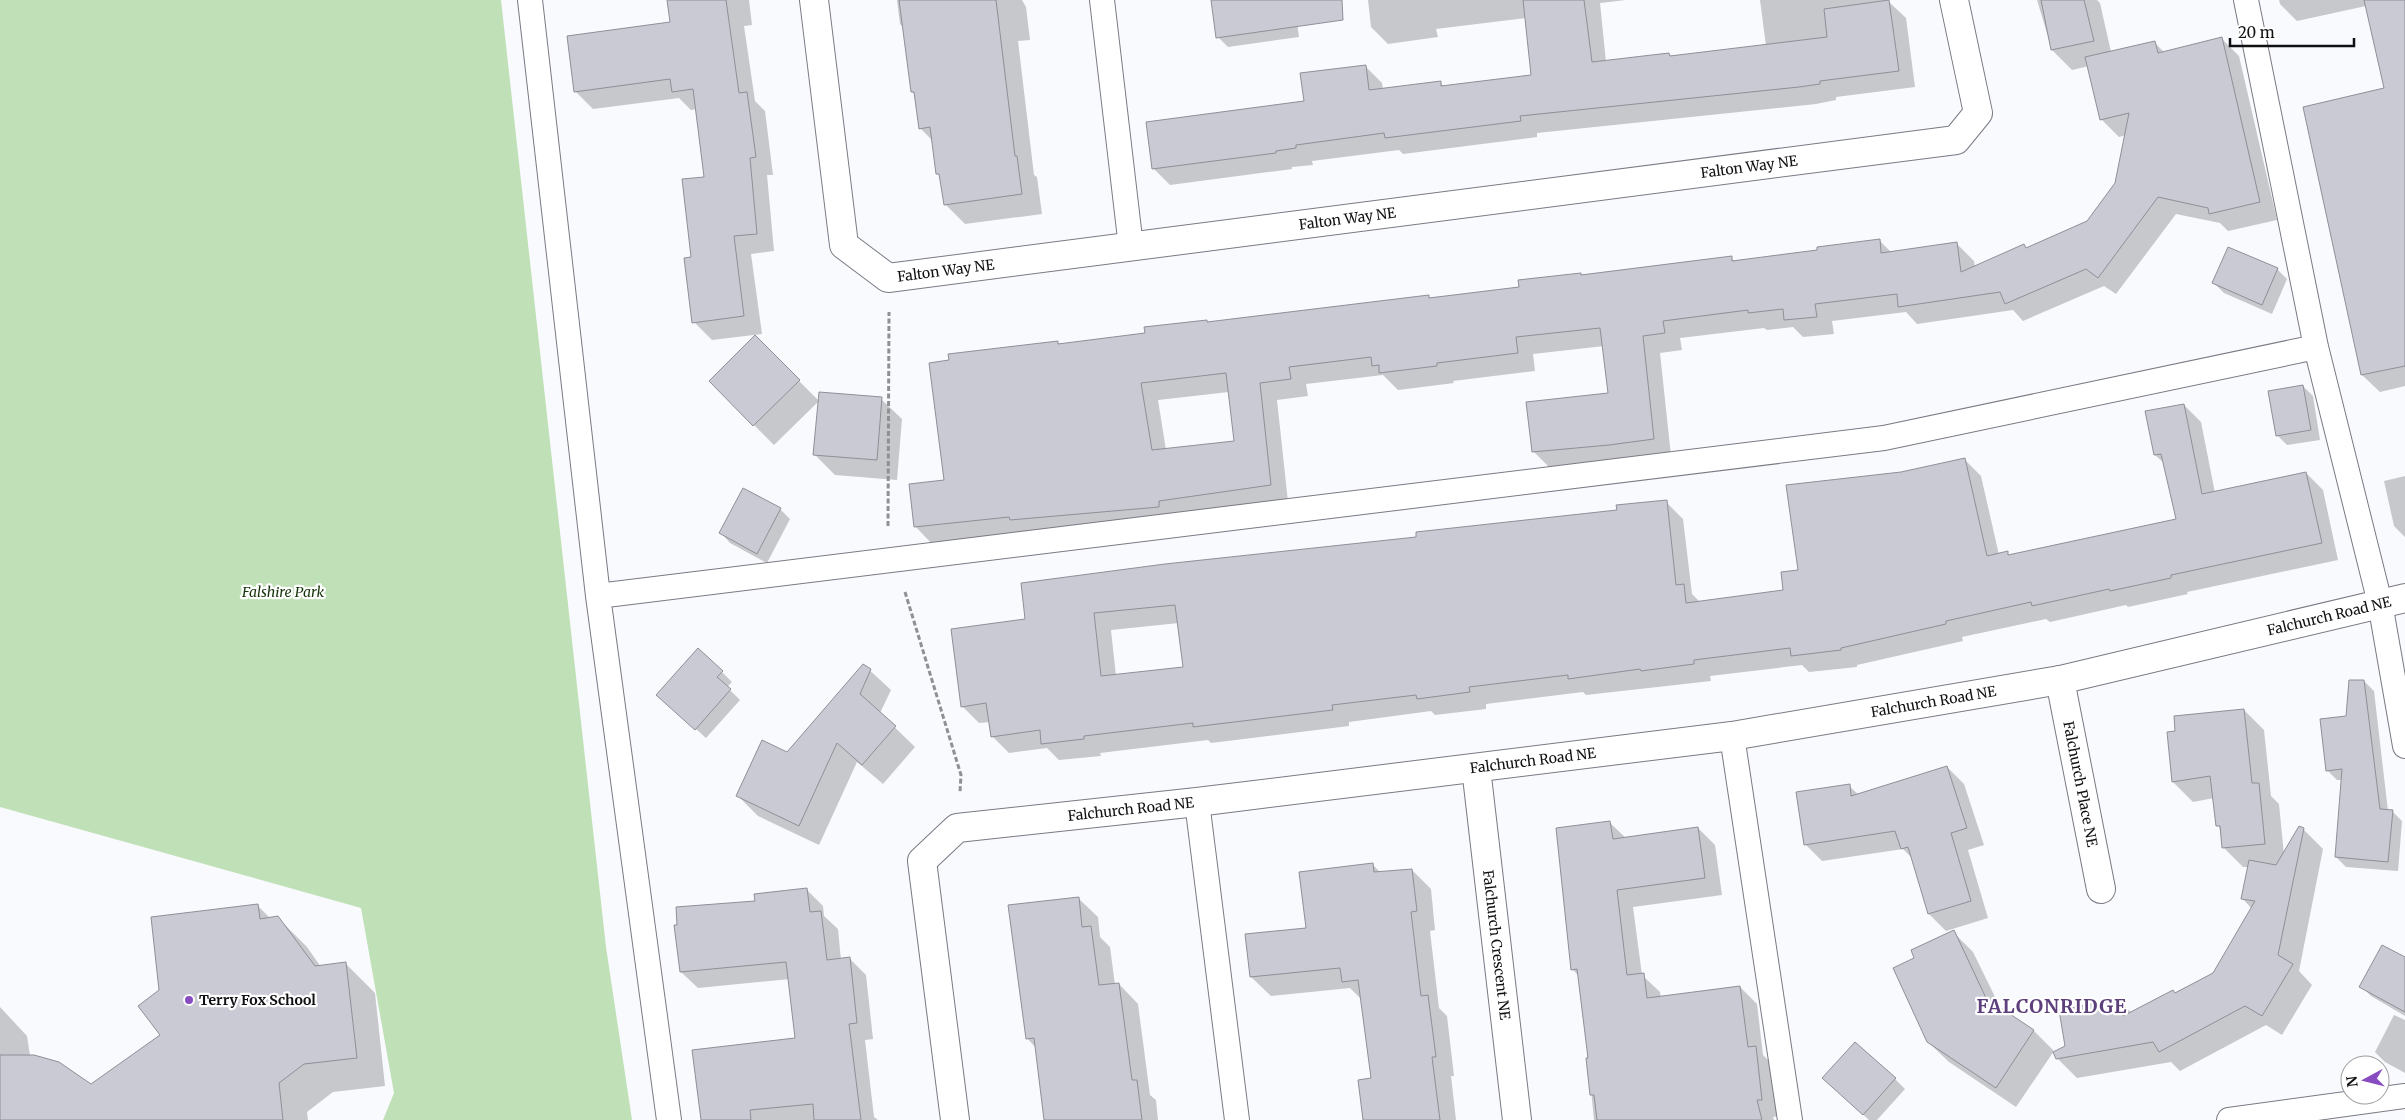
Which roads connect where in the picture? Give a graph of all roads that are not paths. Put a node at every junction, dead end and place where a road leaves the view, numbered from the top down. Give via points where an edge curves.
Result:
1 (530, 0) edge
2 (814, 0) edge
3 (1102, 0) edge
4 (1954, 0) edge
5 (2246, 0) edge
6 (1131, 247) junction
7 (2316, 347) junction
8 (598, 596) junction
9 (2393, 601) edge
10 (2060, 680) junction
11 (1732, 736) junction
12 (2405, 746) edge
13 (1476, 768) junction
14 (1197, 802) junction
15 (2101, 889) dead end
16 (2405, 1096) edge
17 (669, 1120) edge
18 (955, 1120) edge
19 (1237, 1120) edge
20 (1517, 1120) edge
21 (1790, 1120) edge
22 (2229, 1120) edge

1 - 8 lane
2 - 6 street, Falton Way NE via 844,245 888,278
3 - 6 lane
4 - 6 street, Falton Way NE via 1978,113 1956,140
5 - 7 lane
7 - 8 lane via 1884,438
7 - 9 lane
8 - 17 lane
9 - 10 street, Falchurch Road NE
9 - 12 lane
10 - 11 street, Falchurch Road NE
10 - 15 street, Falchurch Place NE
11 - 13 street, Falchurch Road NE
11 - 21 lane
13 - 14 street, Falchurch Road NE
13 - 20 street, Falchurch Crescent NE
14 - 18 street, Falchurch Road NE via 957,828 922,861
14 - 19 lane
16 - 22 lane

